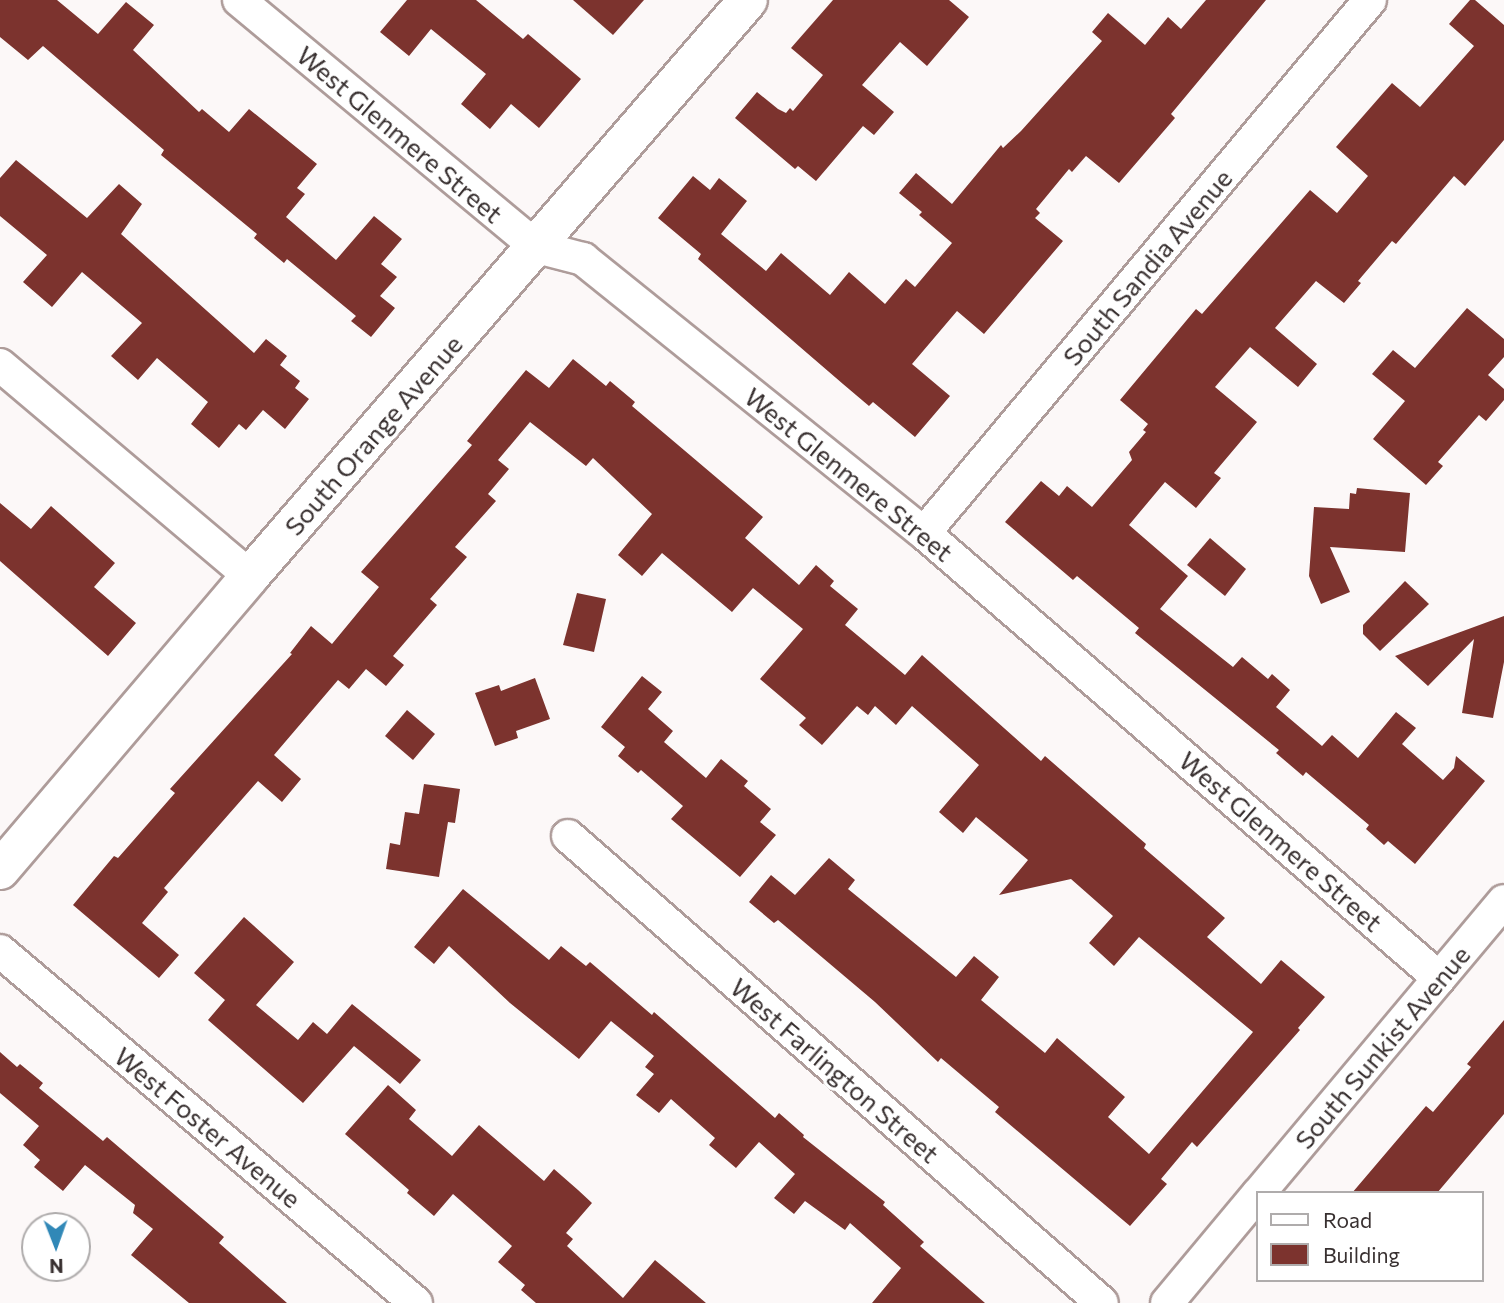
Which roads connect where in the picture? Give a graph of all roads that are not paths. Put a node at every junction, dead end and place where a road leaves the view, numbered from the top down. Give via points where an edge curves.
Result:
1 (239, 0) edge
2 (748, 0) edge
3 (1370, 0) edge
4 (537, 247) junction
5 (0, 365) edge
6 (924, 533) junction
7 (250, 576) junction
8 (568, 836) dead end
9 (0, 870) edge
10 (1504, 901) edge
11 (0, 951) edge
12 (1439, 978) junction
13 (1261, 1191) edge
14 (1256, 1196) edge
15 (416, 1303) edge
16 (1102, 1303) edge
17 (1167, 1303) edge

1 - 4 street, West Glenmere Street
2 - 4 street, South Orange Avenue
3 - 6 street, South Sandia Avenue
4 - 6 street, West Glenmere Street via 583,259
4 - 7 street, South Orange Avenue
5 - 7 street
6 - 12 street, West Glenmere Street
7 - 9 street, South Orange Avenue
8 - 16 street, West Farlington Street
10 - 12 street, South Sunkist Avenue
11 - 15 street, West Foster Avenue
12 - 13 street, South Sunkist Avenue
14 - 17 street, South Sunkist Avenue

